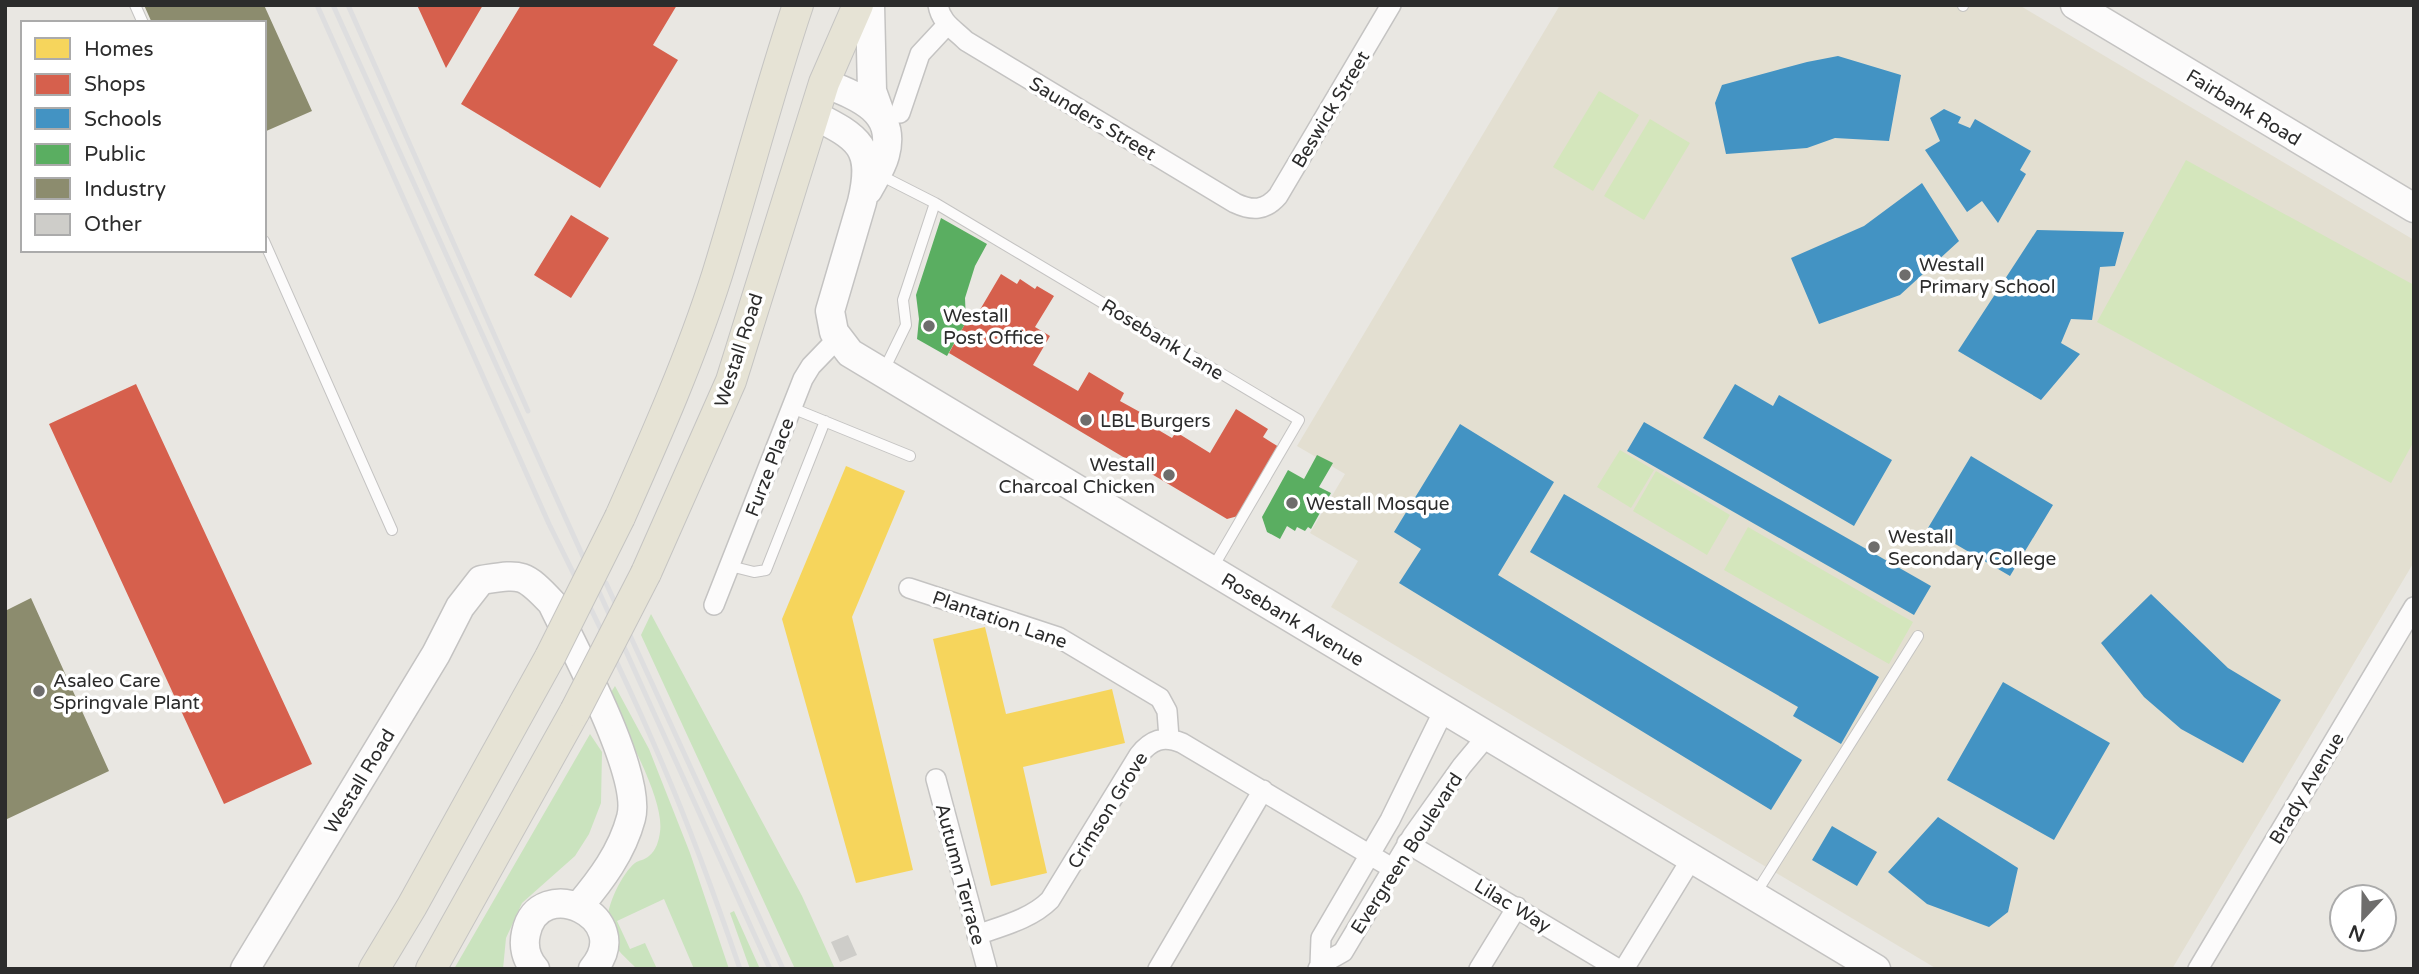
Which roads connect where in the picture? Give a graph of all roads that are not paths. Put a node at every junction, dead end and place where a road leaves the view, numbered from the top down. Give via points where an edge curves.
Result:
1 (135, 5) edge
2 (798, 5) edge
3 (858, 5) edge
4 (870, 5) edge
5 (938, 5) edge
6 (1391, 5) edge
7 (2075, 5) edge
8 (142, 21) edge
9 (953, 29) junction
10 (824, 83) junction
11 (772, 88) junction
12 (814, 115) junction
13 (891, 115) junction
14 (877, 173) junction
15 (862, 202) junction
16 (935, 203) junction
17 (1264, 208) joint
18 (2414, 208) edge
19 (266, 245) edge
20 (838, 338) junction
21 (882, 373) junction
22 (792, 408) junction
23 (825, 421) junction
24 (910, 456) dead end
25 (393, 530) dead end
26 (730, 566) junction
27 (1211, 570) junction
28 (909, 588) dead end
29 (714, 605) dead end
30 (2414, 607) edge
31 (1917, 636) dead end
32 (1444, 710) junction
33 (1487, 736) junction
34 (1169, 738) junction
35 (936, 779) dead end
36 (1263, 790) junction
37 (1408, 843) junction
38 (1370, 855) junction
39 (1692, 859) junction
40 (1392, 868) junction
41 (1755, 896) junction
42 (579, 905) junction
43 (1517, 907) junction
44 (977, 935) junction
45 (599, 967) edge
46 (1319, 967) edge
47 (533, 968) edge
48 (245, 969) edge
49 (374, 969) edge
50 (431, 969) edge
51 (987, 969) edge
52 (1158, 969) edge
53 (1479, 969) edge
54 (1618, 969) edge
55 (1624, 969) edge
56 (1876, 969) edge
57 (2198, 969) edge

1 - 8 lane
2 - 11 main road
3 - 10 main road, Westall Road
4 - 13 street via 872,91
5 - 9 street, Saunders Street
6 - 17 street, Beswick Street via 1278,196
7 - 18 street, Fairbank Road
9 - 13 street via 920,54
9 - 17 street, Saunders Street via 1235,203 1248,209
10 - 11 main road
10 - 12 main road, Westall Road
10 - 13 street
11 - 12 main road
11 - 49 main road, bridge via 716,276 621,517 550,657
12 - 15 street via 849,133 860,145 867,167
12 - 50 main road, Westall Road, bridge via 731,381 646,573
13 - 14 street
14 - 15 street
14 - 16 lane, Rosebank Lane
15 - 20 street via 831,303 831,326
16 - 21 lane via 903,300 906,325
16 - 27 lane, Rosebank Lane via 1298,420
19 - 25 lane
20 - 21 street, Rosebank Avenue via 856,358
20 - 22 street, Furze Place via 807,372
21 - 27 street, Rosebank Avenue
22 - 23 lane
22 - 26 street, Furze Place
23 - 24 lane
23 - 26 lane via 766,570
26 - 29 street, Furze Place
27 - 32 street, Rosebank Avenue
28 - 34 street, Plantation Lane via 1070,642 1160,698 1167,711
30 - 57 street, Brady Avenue
31 - 41 lane
32 - 33 street, Rosebank Avenue
32 - 38 street, Evergreen Boulevard
33 - 37 street, Evergreen Boulevard
33 - 39 street, Rosebank Avenue
34 - 36 street, Crimson Grove
34 - 44 street, Crimson Grove via 1152,742 1139,755 1051,900 1034,913
35 - 44 street, Autumn Terrace
36 - 38 street, Crimson Grove
36 - 52 street
37 - 40 street, Evergreen Boulevard
37 - 43 street, Lilac Way
38 - 40 street, Crimson Grove
38 - 46 street, Evergreen Boulevard via 1321,938
39 - 41 street, Rosebank Avenue
39 - 55 street
40 - 46 street, Evergreen Boulevard via 1343,951
41 - 56 street, Rosebank Avenue
42 - 45 street via 596,919 601,930 604,941
42 - 47 street via 553,904 532,919 524,942
42 - 48 street, Westall Road via 622,844 632,817 625,763 552,603 533,583 517,575 481,580 460,607
43 - 53 street
43 - 54 street, Lilac Way
44 - 51 street, Autumn Terrace

